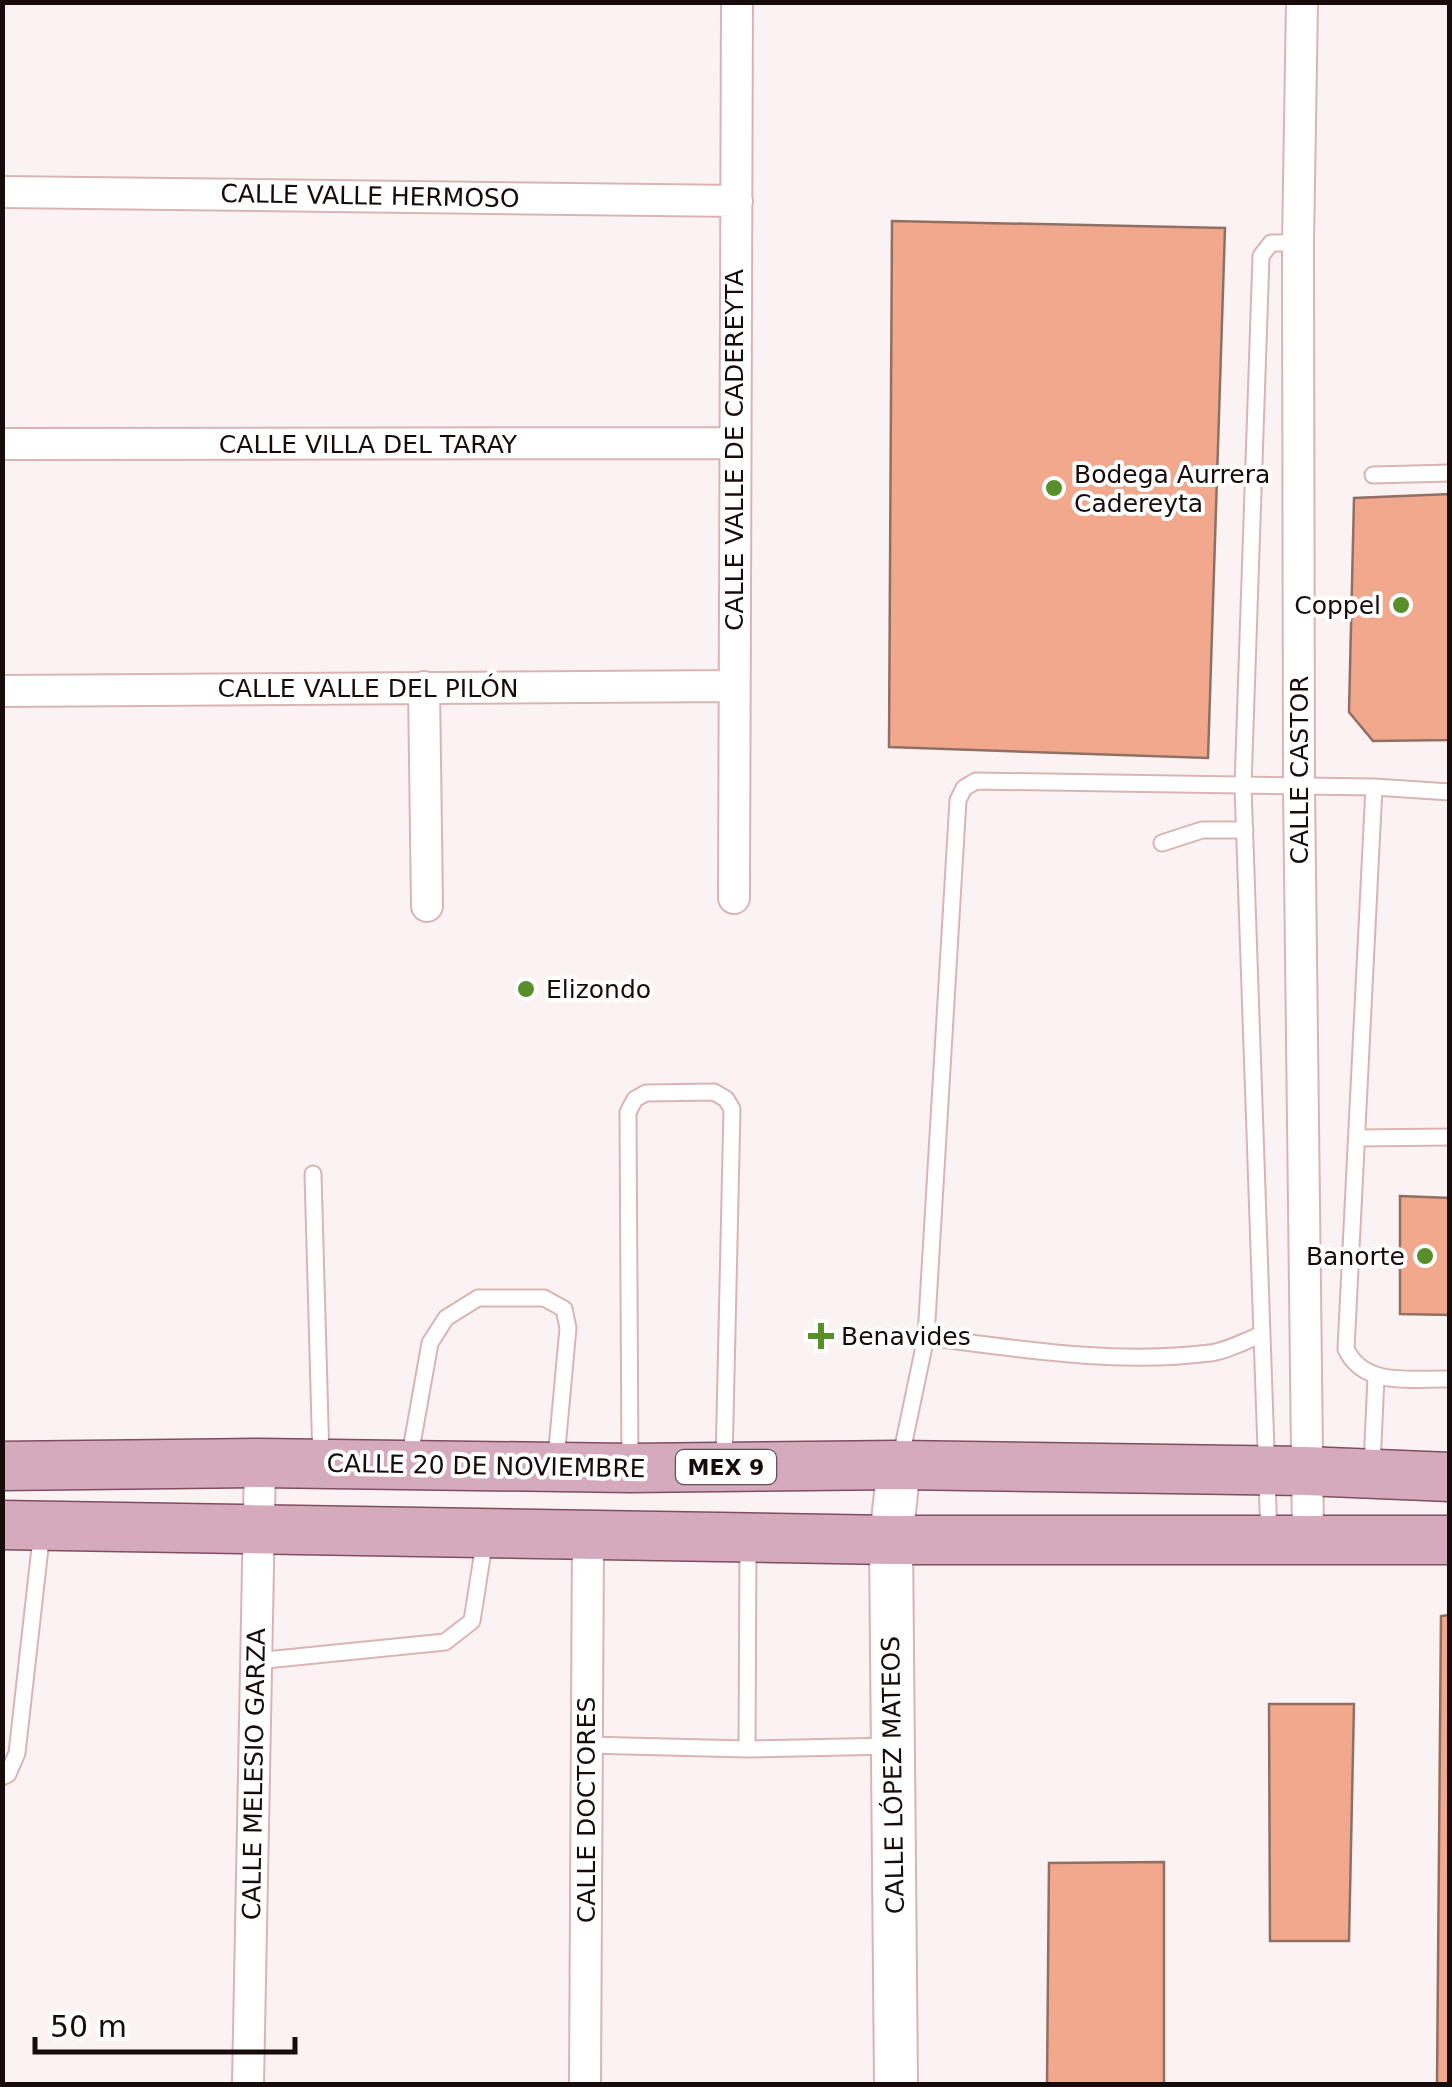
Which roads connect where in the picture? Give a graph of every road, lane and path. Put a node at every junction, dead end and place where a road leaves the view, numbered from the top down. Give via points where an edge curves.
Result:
1 (737, 2) edge
2 (1302, 2) edge
3 (2, 192) edge
4 (736, 200) junction
5 (1298, 243) junction
6 (734, 443) junction
7 (2, 444) edge
8 (1450, 473) edge
9 (1373, 475) dead end
10 (733, 686) junction
11 (424, 687) junction
12 (2, 690) edge
13 (1243, 786) junction
14 (1374, 787) junction
15 (1299, 788) junction
16 (1450, 792) edge
17 (1245, 830) junction
18 (1162, 844) dead end
19 (734, 898) dead end
20 (427, 906) dead end
21 (1357, 1138) junction
22 (1450, 1138) edge
23 (314, 1174) dead end
24 (1260, 1335) junction
25 (926, 1337) junction
26 (1376, 1377) junction
27 (1450, 1379) edge
28 (260, 1463) junction
29 (321, 1464) junction
30 (409, 1465) junction
31 (899, 1465) junction
32 (2, 1466) edge
33 (556, 1467) junction
34 (724, 1467) junction
35 (630, 1468) junction
36 (1287, 1470) junction
37 (1372, 1475) junction
38 (1450, 1477) edge
39 (23, 1525) edge
40 (258, 1531) junction
41 (486, 1534) junction
42 (588, 1536) junction
43 (748, 1538) junction
44 (1289, 1538) junction
45 (891, 1540) junction
46 (1450, 1540) edge
47 (256, 1660) junction
48 (587, 1745) junction
49 (892, 1746) junction
50 (747, 1749) junction
51 (2, 1776) edge
52 (248, 2084) edge
53 (585, 2084) edge
54 (896, 2084) edge

1 - 4 street, CALLE VALLE DE CADEREYTA
2 - 5 street, CALLE CASTOR
3 - 4 street, CALLE VALLE HERMOSO
4 - 6 street, CALLE VALLE DE CADEREYTA
5 - 13 lane via 1271,243 1261,256
5 - 15 street, CALLE CASTOR
6 - 7 street, CALLE VILLA DEL TARAY
6 - 10 street, CALLE VALLE DE CADEREYTA
8 - 9 lane
10 - 11 street, CALLE VALLE DEL PILÓN
10 - 19 street, CALLE VALLE DE CADEREYTA
11 - 12 street, CALLE VALLE DEL PILÓN
11 - 20 street
13 - 15 lane
13 - 17 lane
13 - 25 lane via 976,781 964,788 958,800
14 - 15 lane
14 - 16 lane
14 - 21 lane
15 - 36 street, CALLE CASTOR
17 - 18 lane via 1202,830
17 - 24 lane
21 - 22 lane
21 - 26 lane via 1346,1349
23 - 29 lane
24 - 25 lane via 1213,1353 1148,1356 1048,1353
24 - 36 lane
25 - 31 lane
26 - 27 lane
26 - 37 lane
28 - 29 main road, CALLE 20 DE NOVIEMBRE / MEX 9
28 - 32 main road, CALLE 20 DE NOVIEMBRE / MEX 9
28 - 40 street, CALLE MELESIO GARZA
29 - 30 main road, CALLE 20 DE NOVIEMBRE / MEX 9
30 - 33 main road, CALLE 20 DE NOVIEMBRE / MEX 9
30 - 33 lane via 430,1343 446,1318 478,1298 544,1298 564,1310 568,1328
31 - 34 main road, CALLE 20 DE NOVIEMBRE / MEX 9
31 - 36 main road, CALLE 20 DE NOVIEMBRE / MEX 9
31 - 45 street, CALLE LÓPEZ MATEOS
33 - 35 main road, CALLE 20 DE NOVIEMBRE / MEX 9
34 - 35 main road, CALLE 20 DE NOVIEMBRE / MEX 9
34 - 35 lane via 732,1109 714,1092 646,1093 628,1112
36 - 37 main road, CALLE 20 DE NOVIEMBRE / MEX 9
36 - 44 street, CALLE CASTOR
37 - 38 main road, CALLE 20 DE NOVIEMBRE / MEX 9
39 - 40 main road
39 - 51 lane via 16,1753
40 - 41 main road
40 - 47 street, CALLE MELESIO GARZA
41 - 42 main road
41 - 47 lane via 472,1621 445,1642
42 - 43 main road
42 - 48 street, CALLE DOCTORES
43 - 45 main road
43 - 50 lane
44 - 45 main road
44 - 46 main road
45 - 49 street, CALLE LÓPEZ MATEOS
47 - 52 street, CALLE MELESIO GARZA
48 - 50 lane
48 - 53 street, CALLE DOCTORES
49 - 50 lane
49 - 54 street, CALLE LÓPEZ MATEOS

